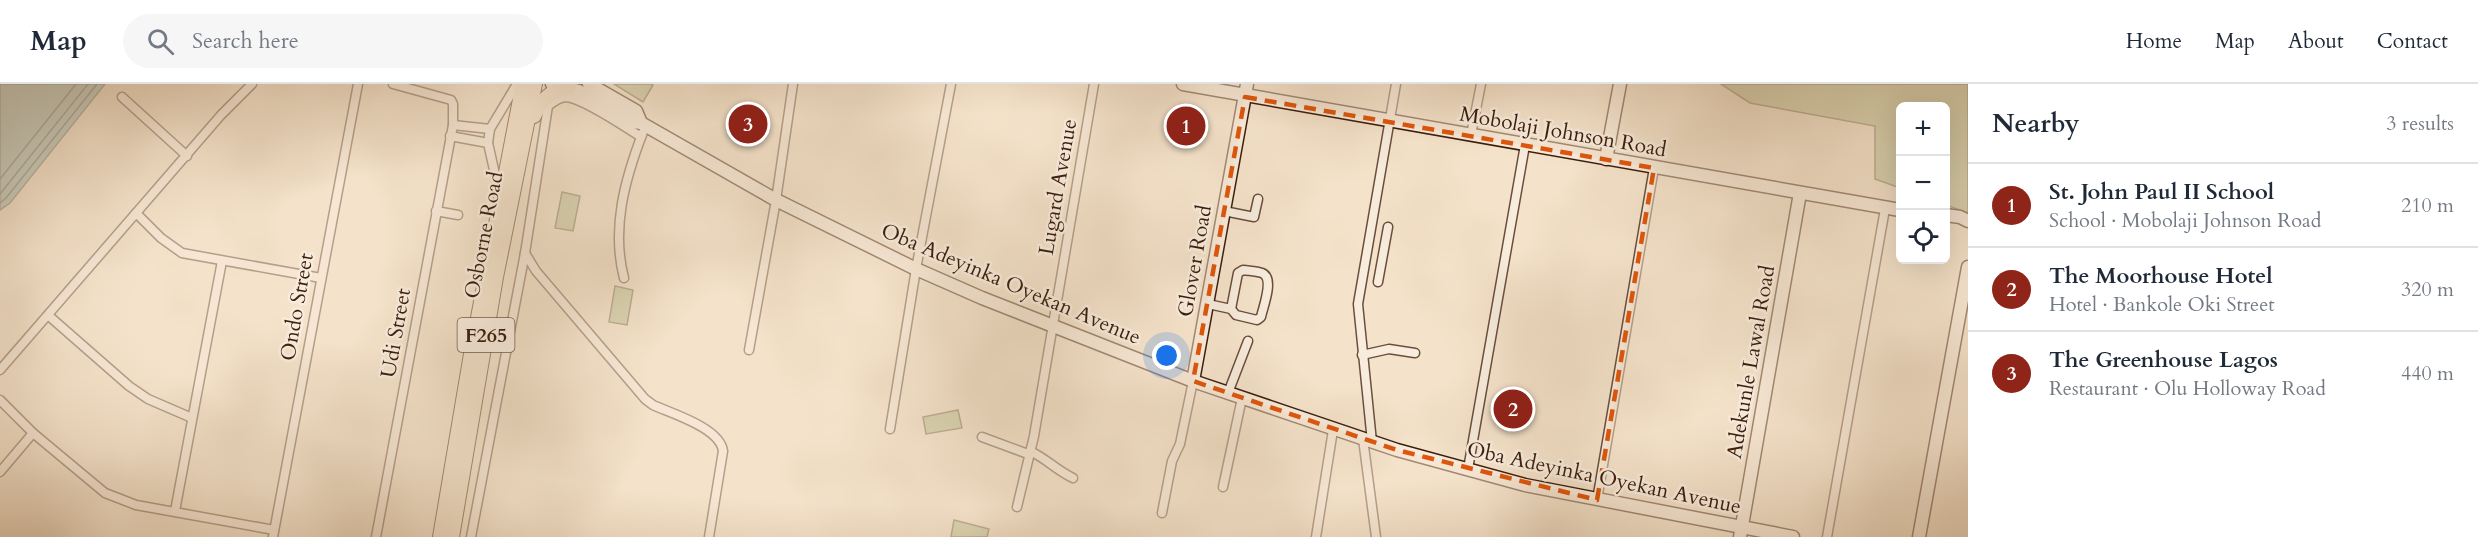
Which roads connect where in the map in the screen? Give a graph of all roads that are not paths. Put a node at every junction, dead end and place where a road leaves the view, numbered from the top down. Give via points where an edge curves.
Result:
1 (252, 84) edge
2 (358, 84) edge
3 (517, 84) edge
4 (523, 84) edge
5 (535, 84) edge
6 (552, 84) edge
7 (590, 84) edge
8 (793, 84) edge
9 (951, 84) edge
10 (1094, 84) edge
11 (1182, 84) edge
12 (1396, 84) edge
13 (1481, 84) edge
14 (1620, 84) edge
15 (398, 85) edge
16 (569, 87) junction
17 (1246, 90) edge
18 (122, 97) dead end
19 (1390, 119) junction
20 (453, 125) junction
21 (490, 129) junction
22 (643, 129) junction
23 (526, 134) junction
24 (1471, 135) junction
25 (450, 136) junction
26 (488, 143) junction
27 (1525, 145) junction
28 (187, 156) junction
29 (1606, 159) junction
30 (1654, 168) junction
31 (1800, 194) junction
32 (501, 198) junction
33 (1258, 199) dead end
34 (776, 200) junction
35 (1885, 208) junction
36 (1896, 209) edge
37 (436, 211) junction
38 (1224, 211) junction
39 (136, 213) junction
40 (458, 215) dead end
41 (1950, 216) edge
42 (1968, 221) edge
43 (1388, 227) dead end
44 (1366, 252) junction
45 (525, 253) junction
46 (1383, 254) junction
47 (222, 261) junction
48 (1968, 267) edge
49 (916, 269) junction
50 (321, 278) junction
51 (624, 278) dead end
52 (1378, 282) dead end
53 (1208, 304) junction
54 (1231, 309) junction
55 (49, 315) junction
56 (1052, 324) junction
57 (1248, 341) dead end
58 (749, 350) dead end
59 (1415, 353) dead end
60 (1362, 355) junction
61 (0, 370) edge
62 (1193, 381) junction
63 (1228, 393) junction
64 (1242, 398) junction
65 (0, 400) edge
66 (192, 418) junction
67 (890, 429) dead end
68 (1333, 430) junction
69 (33, 433) junction
70 (982, 437) dead end
71 (1367, 441) junction
72 (1029, 452) junction
73 (1468, 469) junction
74 (0, 472) edge
75 (1073, 478) dead end
76 (1222, 487) dead end
77 (1597, 500) junction
78 (1017, 507) dead end
79 (175, 511) junction
80 (1162, 513) dead end
81 (273, 533) edge
82 (1741, 533) edge
83 (376, 537) edge
84 (440, 537) edge
85 (452, 537) edge
86 (471, 537) edge
87 (709, 537) edge
88 (1316, 537) edge
89 (1376, 537) edge
90 (1793, 537) edge
91 (1827, 537) edge
92 (1919, 537) edge

1 - 28 street
2 - 50 street, Ondo Street
3 - 21 street
4 - 32 main road, Osborne Road / F265
5 - 23 main road, Osborne Road / F265
6 - 16 main road, Oba Adeyinka Oyekan Avenue
7 - 22 main road via 636,111
8 - 34 street
9 - 49 street
10 - 56 street, Lugard Avenue
11 - 17 main road, Mobolaji Johnson Road
12 - 19 street
13 - 24 street
14 - 29 main road
15 - 20 street via 451,100
16 - 22 main road, Oba Adeyinka Oyekan Avenue
16 - 23 main road via 552,92 543,100
17 - 19 main road, Mobolaji Johnson Road
17 - 38 main road, Glover Road
18 - 28 street
19 - 24 main road, Mobolaji Johnson Road
19 - 44 street
20 - 21 street
20 - 25 street, Udi Street
21 - 26 street
22 - 34 main road, Oba Adeyinka Oyekan Avenue
22 - 45 street via 571,98 563,97 552,103 547,111
22 - 51 street via 627,173 620,214
23 - 85 main road, Osborne Road / F265 via 496,277
24 - 27 main road, Mobolaji Johnson Road
25 - 26 street
25 - 37 street, Udi Street
26 - 32 street
27 - 29 main road, Mobolaji Johnson Road
27 - 73 street
28 - 39 street
29 - 30 main road, Mobolaji Johnson Road
30 - 31 main road, Mobolaji Johnson Road
30 - 77 street
31 - 35 main road, Mobolaji Johnson Road
31 - 82 main road, Adekunle Lawal Road
32 - 84 main road, Osborne Road / F265
33 - 38 street via 1254,217
34 - 49 main road, Oba Adeyinka Oyekan Avenue
34 - 58 street
35 - 36 main road, Mobolaji Johnson Road
35 - 91 street
37 - 40 street
37 - 83 street, Udi Street
38 - 53 main road, Glover Road
39 - 47 street via 182,253
39 - 55 street
41 - 42 main road
43 - 46 street
44 - 46 street
44 - 60 street via 1358,304
45 - 86 street
45 - 87 street via 645,399 712,432 722,442
46 - 52 street
47 - 50 street
47 - 66 street
48 - 92 main road
49 - 56 main road, Oba Adeyinka Oyekan Avenue
49 - 67 street
50 - 81 street, Ondo Street
53 - 54 street
53 - 62 main road, Glover Road
54 - 54 street via 1238,273 1263,273 1269,283 1261,317 1243,317
55 - 61 street
55 - 66 street via 129,386
56 - 62 main road, Oba Adeyinka Oyekan Avenue
56 - 72 street, Lugard Avenue
57 - 63 street
59 - 60 street via 1389,350
60 - 71 street
62 - 63 main road, Oba Adeyinka Oyekan Avenue
62 - 80 street, Glover Road
63 - 64 main road, Oba Adeyinka Oyekan Avenue
64 - 68 main road, Oba Adeyinka Oyekan Avenue
64 - 76 street
65 - 69 street
66 - 79 street
68 - 71 main road, Oba Adeyinka Oyekan Avenue
68 - 88 street
69 - 74 street
69 - 79 street via 105,493 136,505
70 - 72 street
71 - 73 main road, Oba Adeyinka Oyekan Avenue
71 - 89 street
72 - 75 street via 1047,458 1056,470
72 - 78 street, Lugard Avenue
73 - 77 main road, Oba Adeyinka Oyekan Avenue
77 - 82 main road, Oba Adeyinka Oyekan Avenue
79 - 81 street
82 - 90 main road, Oba Adeyinka Oyekan Avenue

